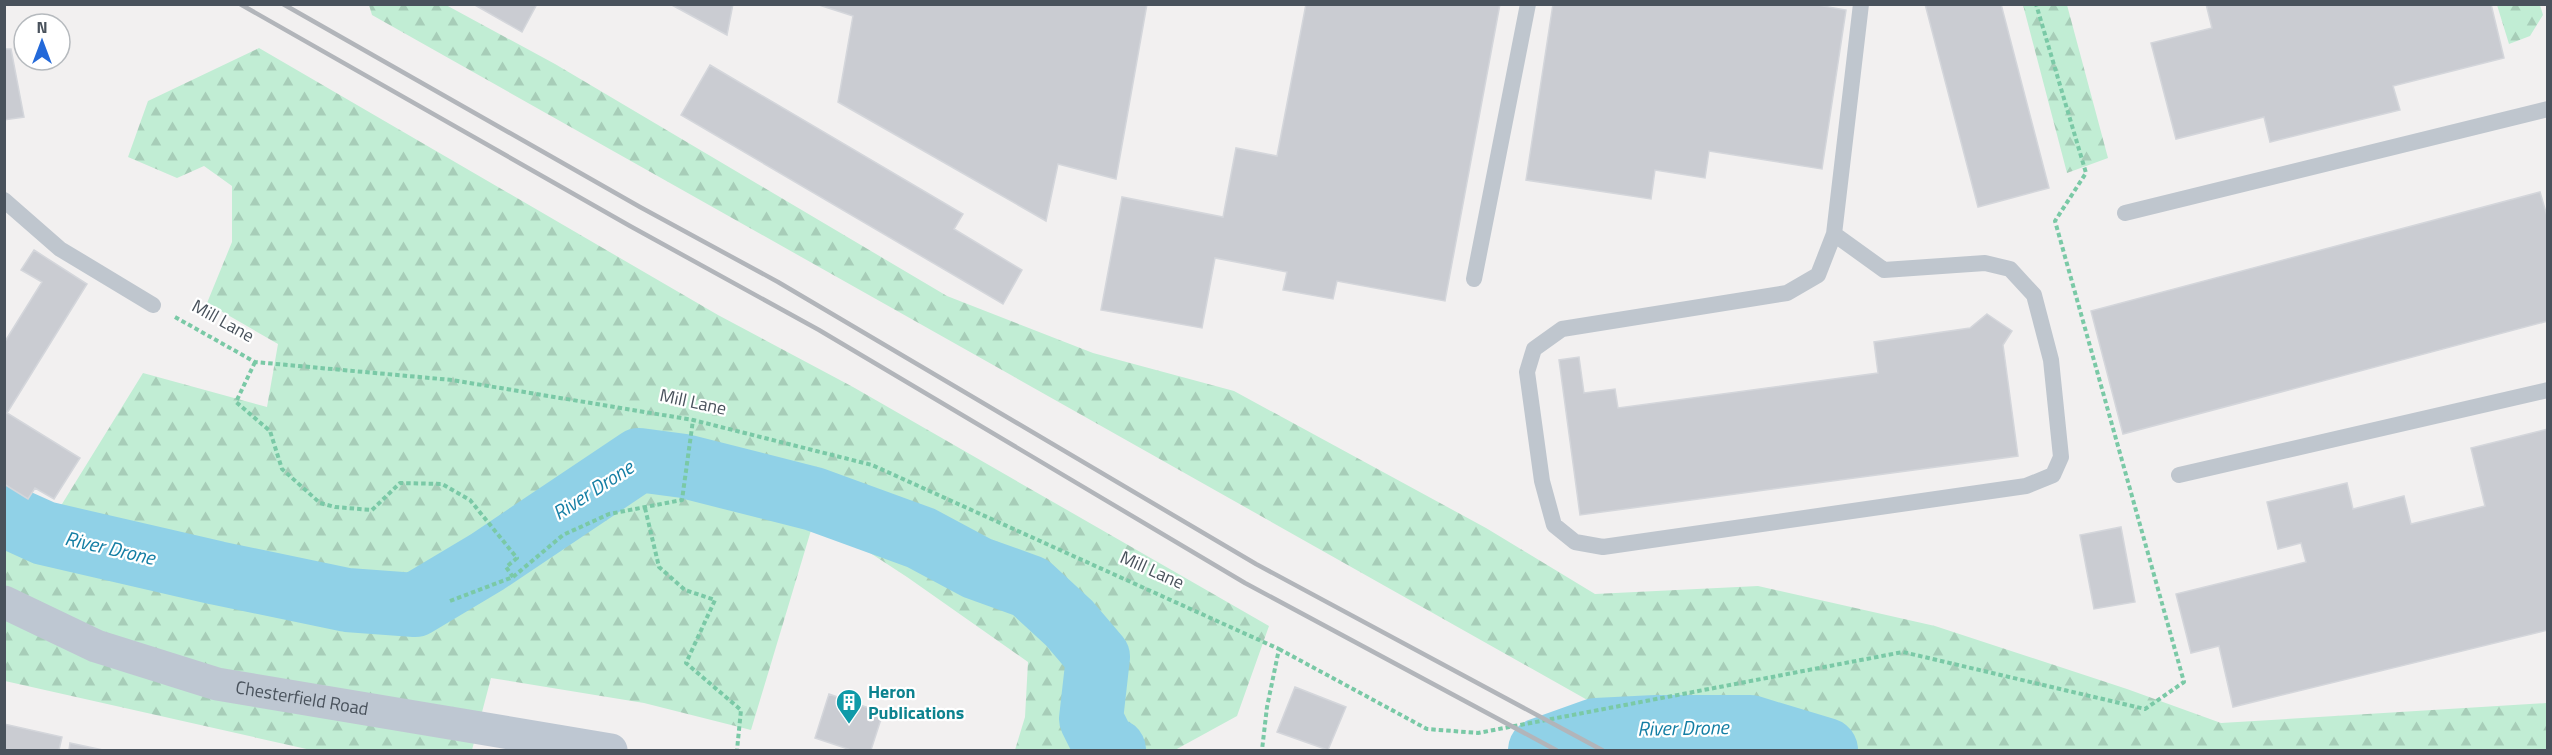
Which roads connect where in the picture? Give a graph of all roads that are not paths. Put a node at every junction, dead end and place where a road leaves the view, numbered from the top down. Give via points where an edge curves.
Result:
1 (1528, 4) edge
2 (1861, 4) edge
3 (2547, 109) edge
4 (4, 200) edge
5 (2125, 213) dead end
6 (1834, 234) junction
7 (1474, 279) dead end
8 (153, 305) road end
9 (2547, 390) edge
10 (2180, 475) dead end
11 (4, 602) edge
12 (611, 750) edge

1 - 7 lane
2 - 6 lane
3 - 5 lane
4 - 8 lane via 60,249
6 - 6 lane via 1884,270 1985,262 2010,269 2034,295 2051,360 2061,457 2053,475 2026,486 1603,547 1575,542 1554,525 1542,481 1527,372 1534,349 1562,329 1787,293 1818,275
9 - 10 lane
11 - 12 main road, Chesterfield Road via 96,646 217,684

